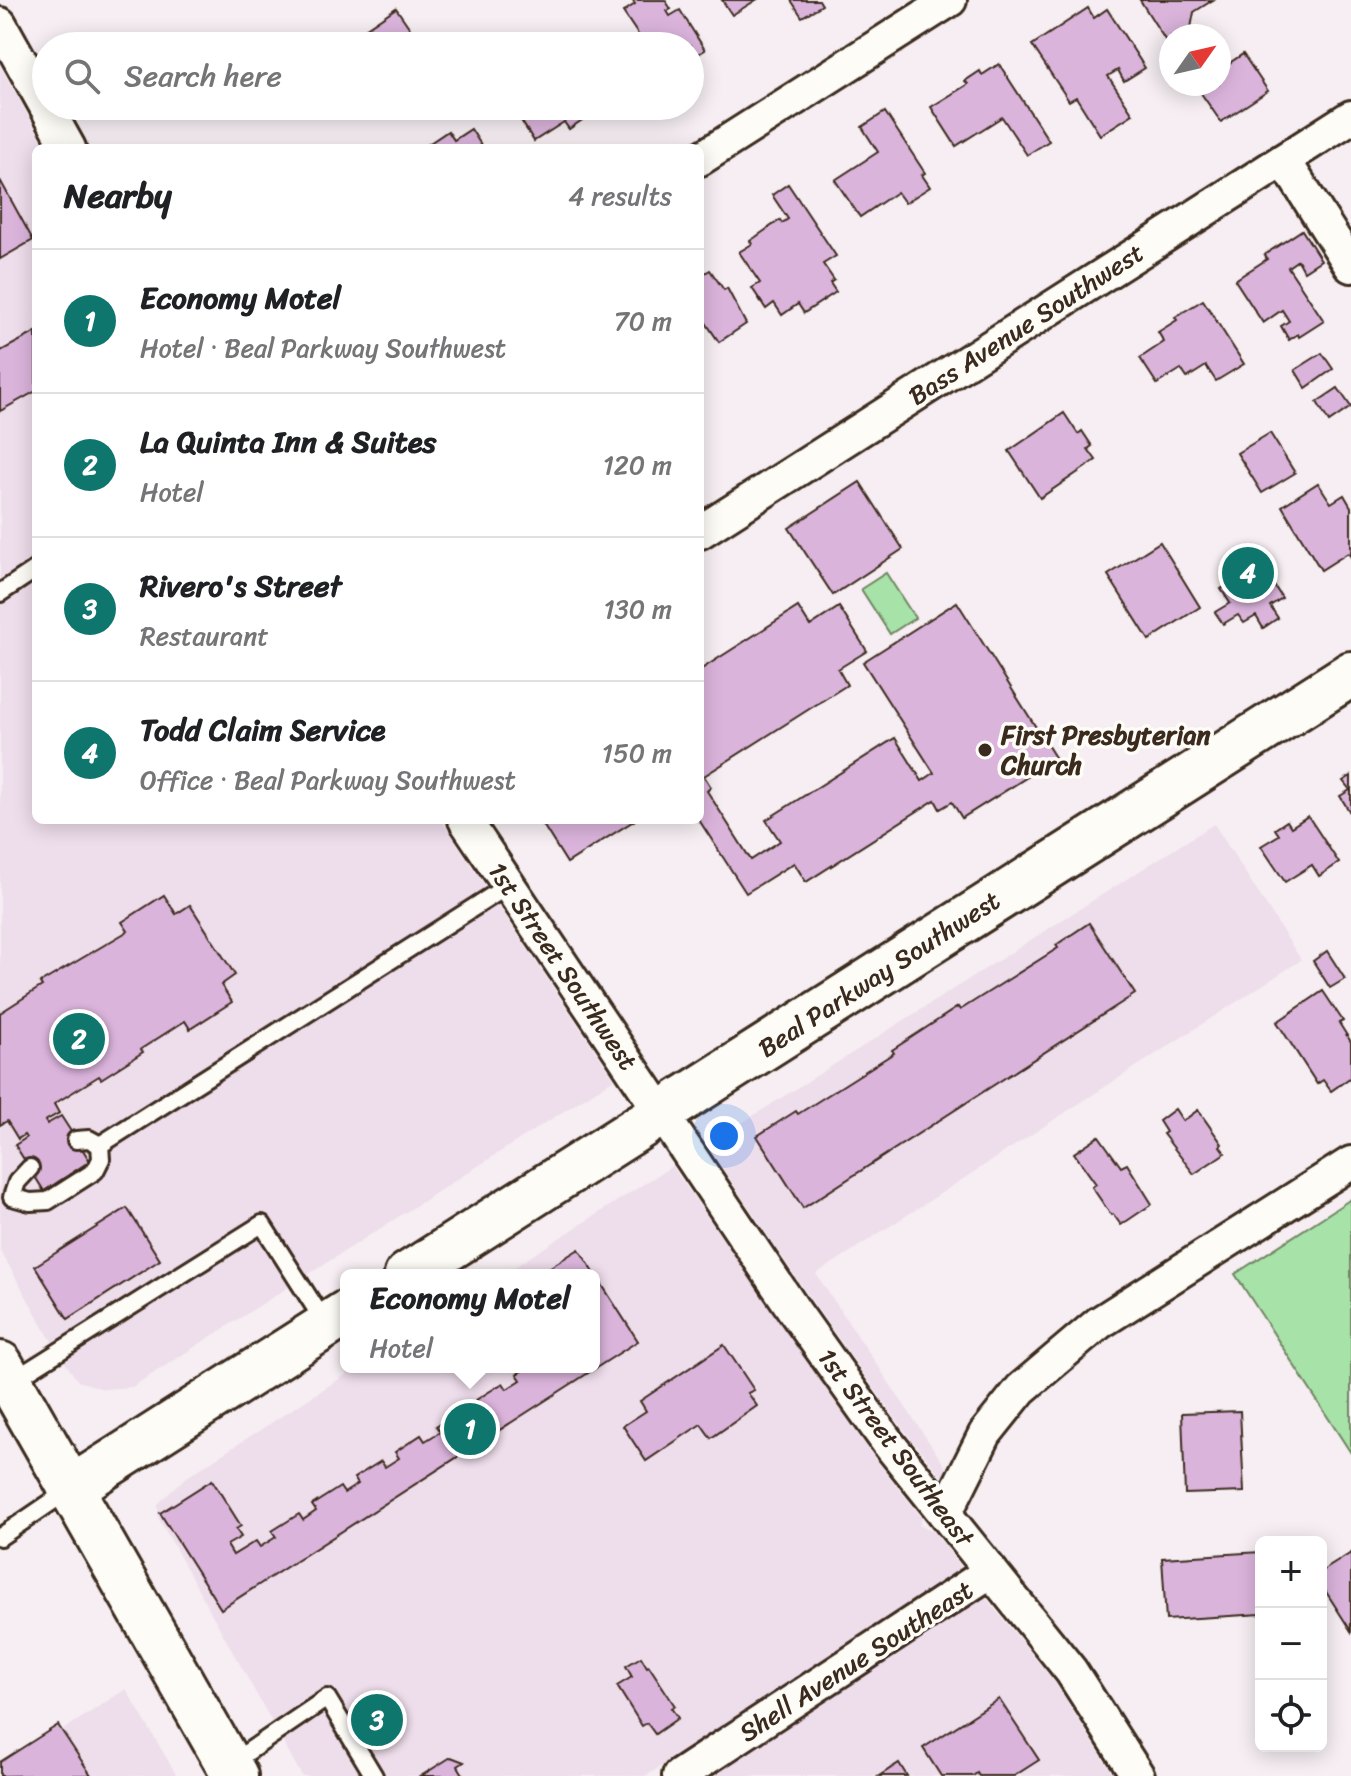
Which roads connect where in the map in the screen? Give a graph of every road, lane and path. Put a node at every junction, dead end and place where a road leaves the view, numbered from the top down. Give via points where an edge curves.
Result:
1 (950, 0) edge
2 (0, 24) edge
3 (32, 82) edge
4 (1351, 117) edge
5 (53, 120) edge
6 (67, 144) edge
7 (704, 156) edge
8 (1284, 160) junction
9 (1351, 266) edge
10 (704, 529) edge
11 (32, 572) edge
12 (0, 593) edge
13 (1351, 674) edge
14 (468, 824) edge
15 (509, 885) junction
16 (661, 1113) junction
17 (76, 1140) dead end
18 (100, 1145) junction
19 (1351, 1163) edge
20 (30, 1168) dead end
21 (6, 1201) edge
22 (416, 1269) edge
23 (336, 1320) edge
24 (5, 1373) edge
25 (70, 1489) junction
26 (945, 1514) junction
27 (0, 1537) edge
28 (991, 1571) junction
29 (225, 1772) edge
30 (374, 1776) edge
31 (679, 1776) edge
32 (1138, 1776) edge

1 - 7 street
2 - 3 street
4 - 8 street, Bass Avenue Southwest
5 - 6 street
8 - 9 street
8 - 10 street, Bass Avenue Southwest
11 - 12 lane
13 - 16 main road, Beal Parkway Southwest
14 - 15 street, 1st Street Southwest
15 - 16 street, 1st Street Southwest
15 - 18 lane
16 - 22 main road, Beal Parkway Southwest
16 - 26 street, 1st Street Southeast via 871,1419
17 - 18 lane
18 - 21 lane via 95,1171 48,1201
19 - 26 street via 1099,1323 1021,1389 985,1434
20 - 21 lane
23 - 24 lane via 262,1224
23 - 25 main road
24 - 25 main road
25 - 27 lane
25 - 29 main road
26 - 28 street, 1st Street Southeast
28 - 31 street, Shell Avenue Southeast
28 - 32 street, 1st Street Southeast via 1071,1671
29 - 30 lane via 327,1698

